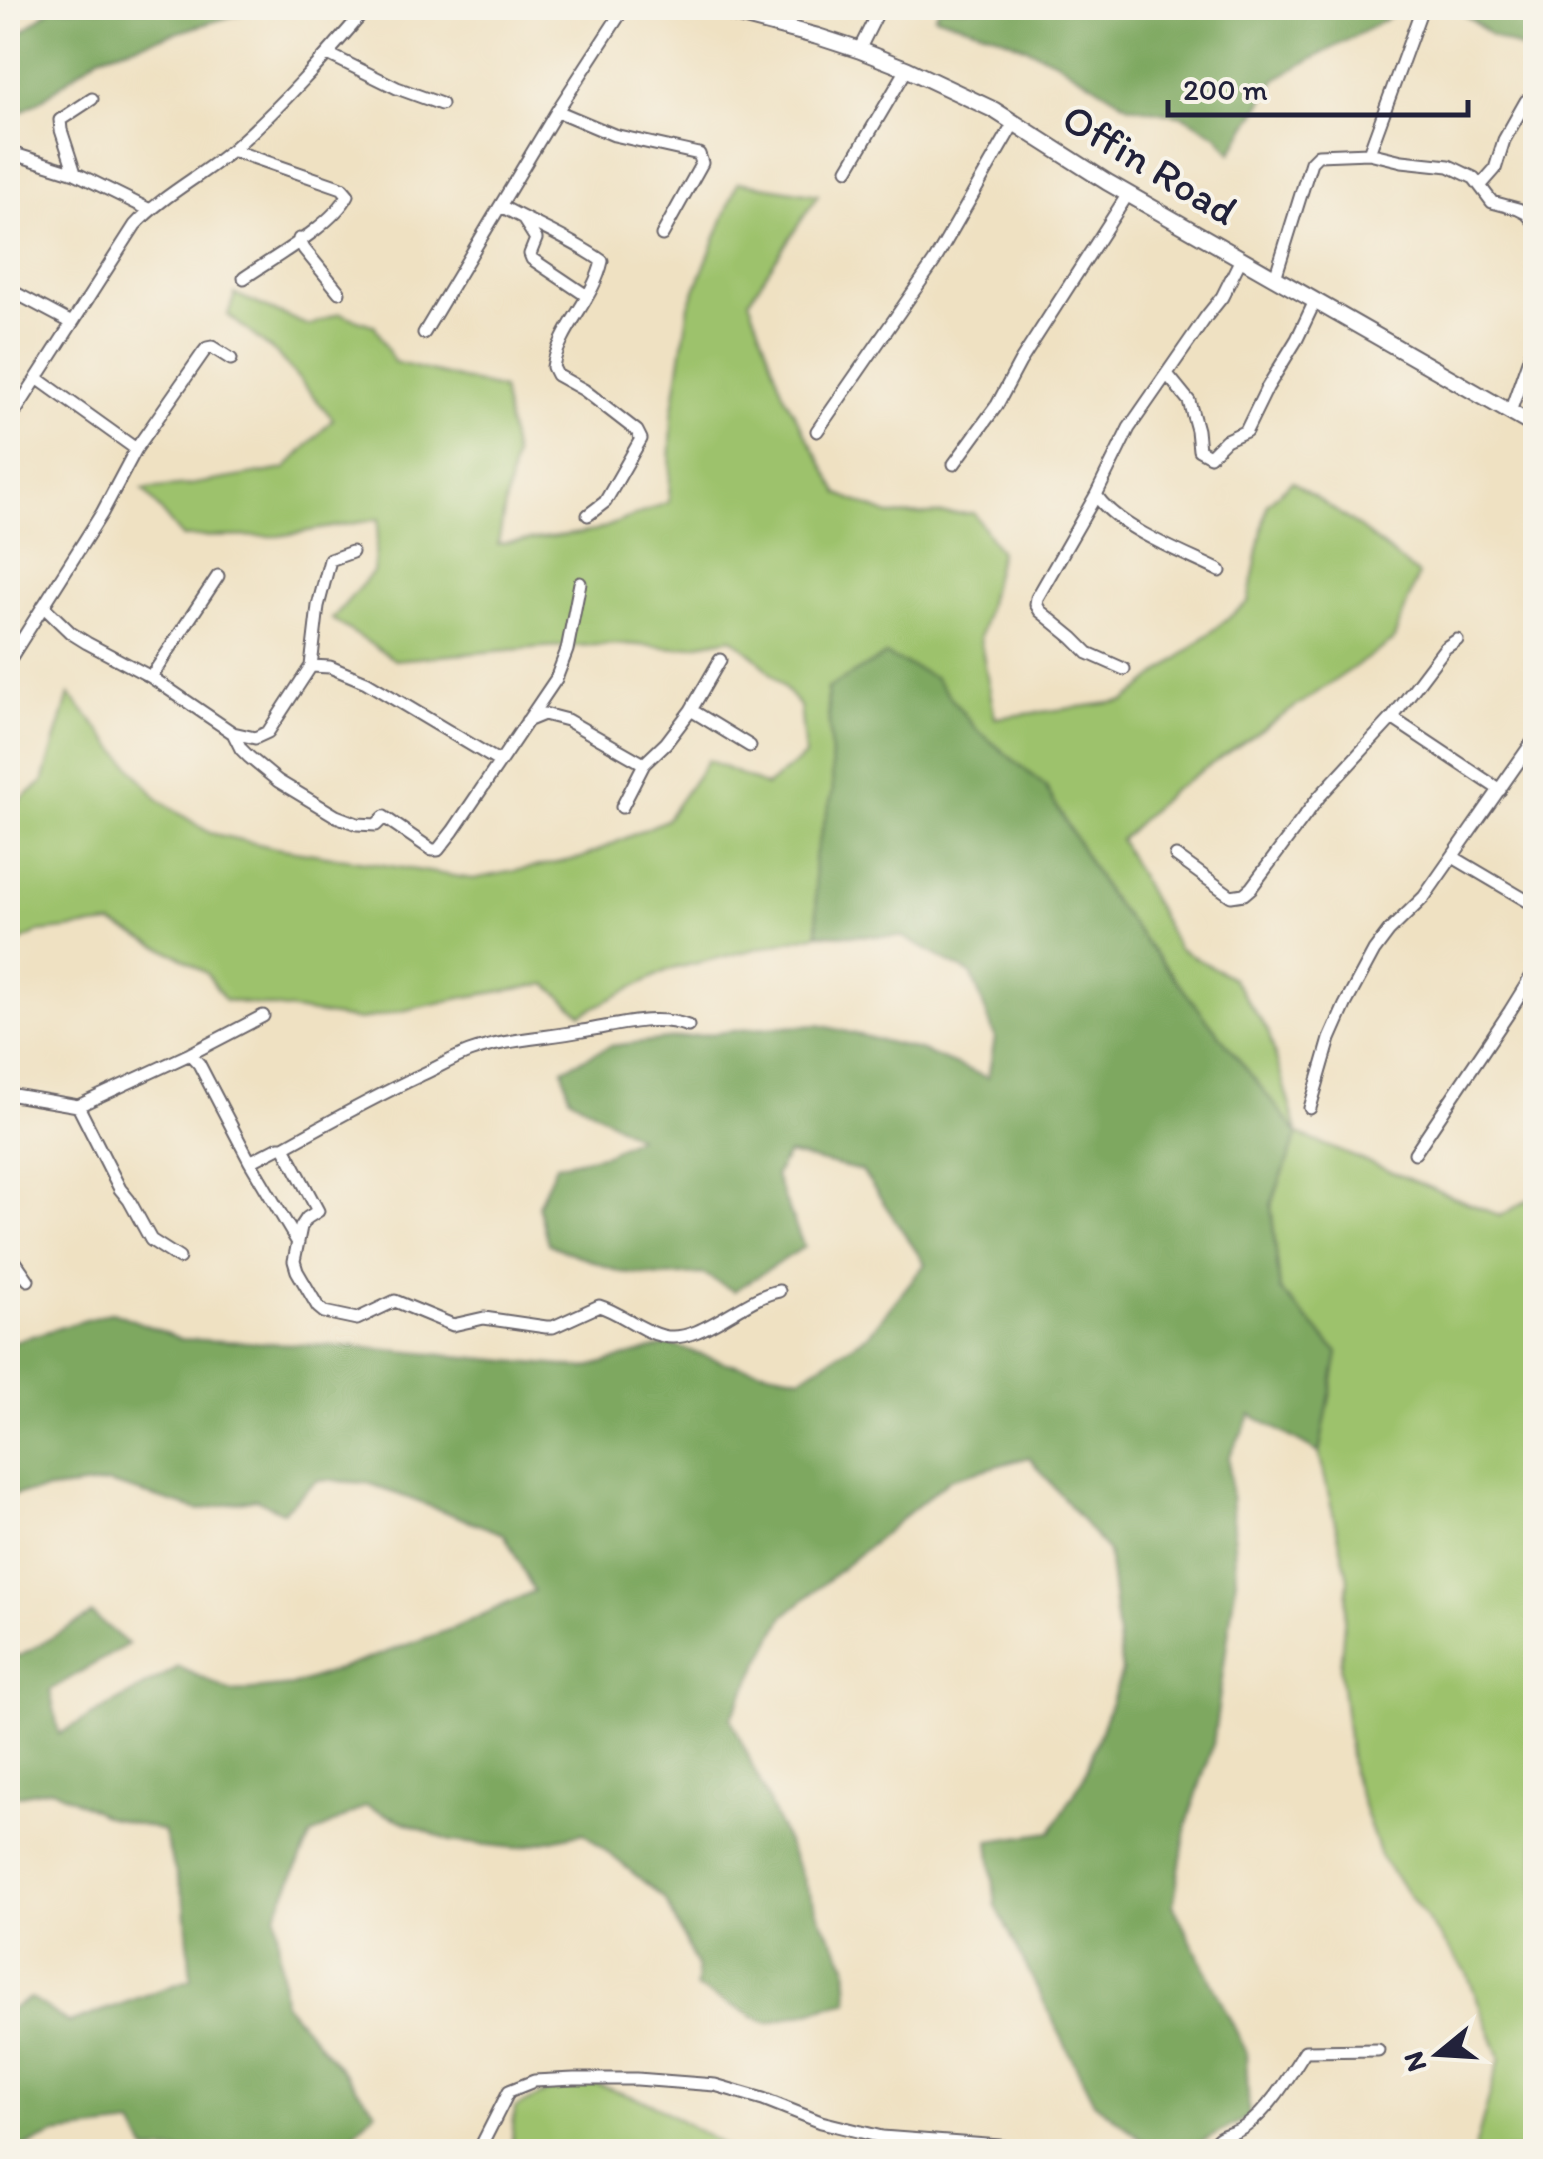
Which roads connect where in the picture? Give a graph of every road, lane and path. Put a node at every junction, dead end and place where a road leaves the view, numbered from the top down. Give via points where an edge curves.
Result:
1 (366, 8) edge
2 (624, 8) edge
3 (709, 8) edge
4 (880, 8) edge
5 (1422, 8) edge
6 (734, 10) edge
7 (859, 50) junction
8 (328, 54) junction
9 (907, 69) junction
10 (1536, 96) edge
11 (92, 99) dead end
12 (441, 104) dead end
13 (556, 111) junction
14 (1014, 123) junction
15 (232, 150) junction
16 (8, 152) edge
17 (1369, 154) junction
18 (848, 169) dead end
19 (75, 173) junction
20 (1480, 186) junction
21 (1128, 194) junction
22 (501, 206) junction
23 (150, 210) junction
24 (524, 220) junction
25 (1536, 224) edge
26 (662, 235) dead end
27 (299, 239) junction
28 (1241, 259) junction
29 (244, 278) dead end
30 (1275, 278) junction
31 (8, 289) edge
32 (339, 292) dead end
33 (587, 296) junction
34 (1315, 301) junction
35 (72, 323) junction
36 (424, 333) dead end
37 (1536, 338) edge
38 (231, 359) dead end
39 (1167, 374) junction
40 (37, 378) junction
41 (1510, 412) junction
42 (8, 421) edge
43 (1536, 426) edge
44 (817, 431) dead end
45 (136, 449) junction
46 (954, 464) dead end
47 (1096, 495) junction
48 (588, 514) dead end
49 (352, 552) dead end
50 (1220, 571) dead end
51 (218, 576) dead end
52 (580, 583) dead end
53 (44, 606) junction
54 (1457, 640) dead end
55 (720, 660) dead end
56 (8, 662) edge
57 (310, 666) junction
58 (1124, 669) dead end
59 (150, 677) junction
60 (691, 710) junction
61 (1392, 718) junction
62 (527, 721) junction
63 (233, 733) junction
64 (1536, 737) edge
65 (750, 746) dead end
66 (500, 762) junction
67 (644, 764) junction
68 (1500, 790) junction
69 (622, 808) dead end
70 (1176, 856) dead end
71 (1453, 857) junction
72 (1536, 906) edge
73 (1536, 969) edge
74 (263, 1016) dead end
75 (688, 1026) dead end
76 (190, 1054) junction
77 (8, 1094) edge
78 (78, 1106) junction
79 (1310, 1108) dead end
80 (284, 1147) junction
81 (1415, 1153) dead end
82 (250, 1162) junction
83 (298, 1243) junction
84 (8, 1251) edge
85 (179, 1258) dead end
86 (28, 1280) dead end
87 (779, 1290) dead end
88 (1378, 2050) dead end
89 (478, 2152) edge
90 (1023, 2152) edge
91 (1208, 2152) edge

1 - 8 street
2 - 13 street
3 - 6 street, Offin Road
4 - 7 street
5 - 17 street
6 - 7 street, Offin Road
7 - 9 street, Offin Road
8 - 12 street
8 - 15 street
9 - 14 street, Offin Road
9 - 18 street
10 - 20 street via 1526,102
11 - 19 street via 59,124
13 - 22 street
13 - 26 street via 614,135 699,154 702,164
14 - 21 street, Offin Road
14 - 44 street via 934,262
15 - 23 street
15 - 27 street via 346,191 328,220
16 - 19 street
17 - 20 street via 1449,166
17 - 30 street via 1314,157
19 - 23 street
20 - 25 street via 1492,202 1526,213
21 - 28 street, Offin Road
21 - 46 street via 998,405
22 - 24 street
22 - 36 street
23 - 35 street
24 - 33 street via 536,239 532,258
24 - 33 street via 602,260
27 - 29 street
27 - 32 street
28 - 30 street, Offin Road
28 - 39 street via 1222,298
30 - 34 street, Offin Road
31 - 35 street
33 - 48 street via 553,367 641,439 605,502
34 - 39 street via 1246,431 1213,455 1199,450 1188,401
34 - 41 street, Offin Road
35 - 40 street
37 - 41 street
38 - 45 street via 207,348
39 - 47 street via 1128,428
40 - 42 street
40 - 45 street
41 - 43 street, Offin Road
45 - 53 street
47 - 50 street via 1135,528
47 - 58 street via 1036,604 1088,653
49 - 57 street via 330,560
51 - 59 street
52 - 62 street via 567,650
53 - 56 street
53 - 59 street via 86,643
54 - 61 street
55 - 60 street
57 - 63 street via 268,732 255,738
57 - 66 street via 366,682
59 - 63 street
60 - 65 street
60 - 67 street
61 - 68 street
61 - 70 street via 1319,796 1244,894 1231,896
62 - 66 street
62 - 67 street via 544,714 567,720
63 - 66 street via 249,757 306,800 357,824 376,825 384,817 432,850 443,845
64 - 68 street
67 - 69 street
68 - 71 street
71 - 72 street
71 - 79 street via 1362,972 1330,1039
73 - 81 street
74 - 76 street
75 - 80 street via 628,1021 470,1052
76 - 78 street
76 - 82 street
77 - 78 street
78 - 85 street via 151,1240
80 - 82 street
80 - 83 street via 318,1211 301,1227
82 - 83 street
83 - 87 street via 297,1271 318,1307 357,1318 394,1301 453,1324 484,1318 553,1327 599,1306 678,1338
84 - 86 street
88 - 91 street via 1305,2052 1245,2128 1215,2138
89 - 90 street via 509,2091 534,2081 637,2079 715,2086 882,2137

